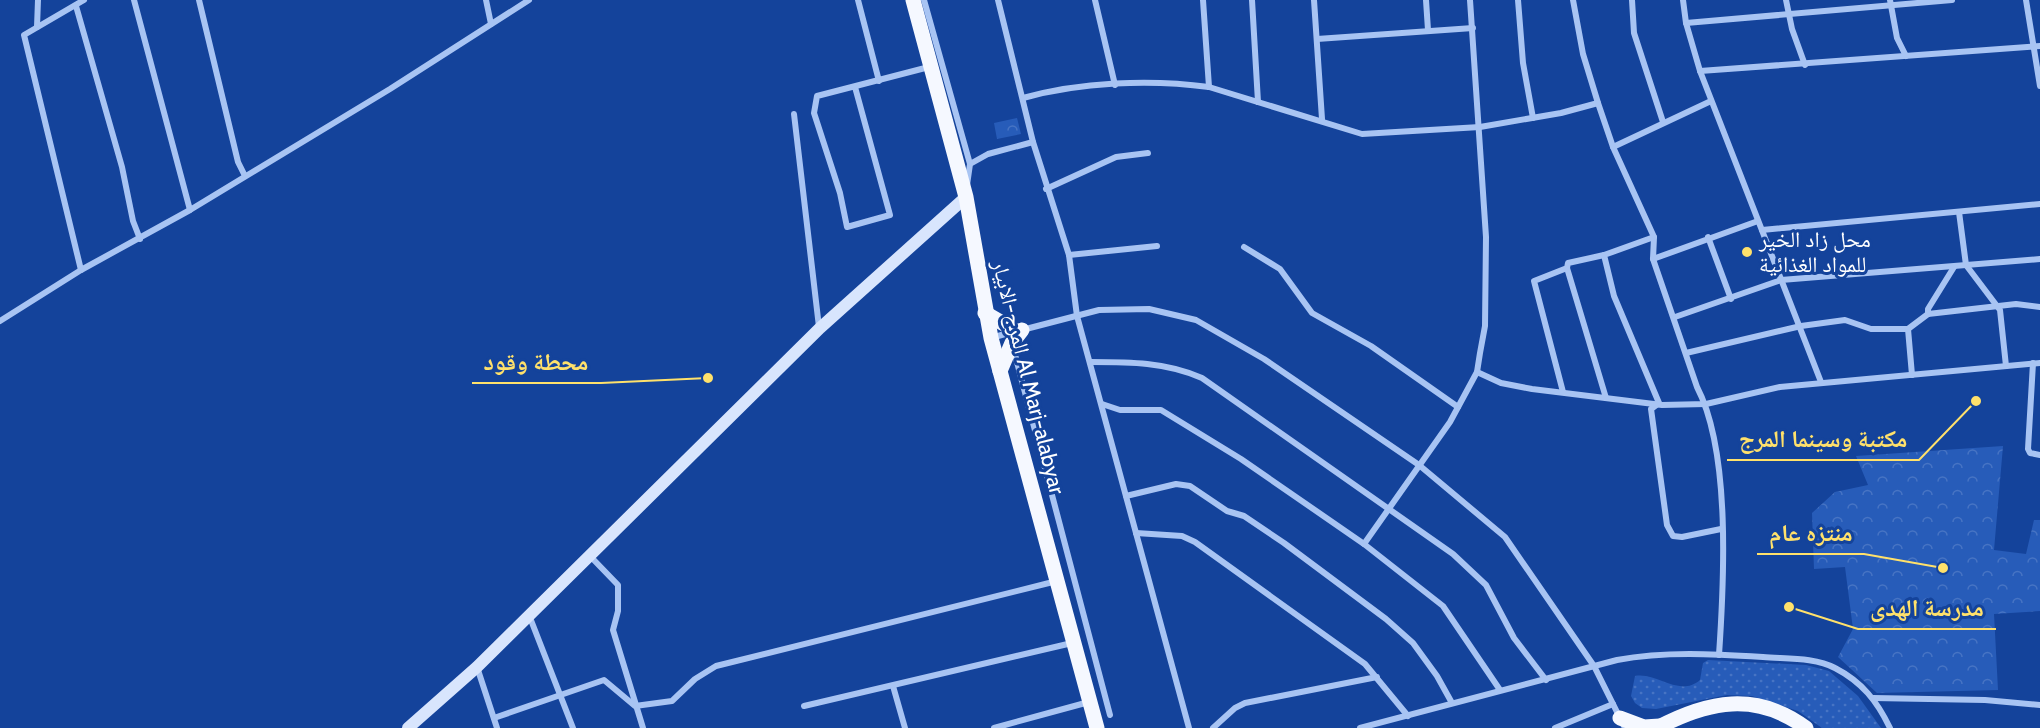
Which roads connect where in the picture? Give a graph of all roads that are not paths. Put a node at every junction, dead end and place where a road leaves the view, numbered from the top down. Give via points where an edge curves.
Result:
1 (38, 0) edge
2 (84, 0) edge
3 (134, 0) edge
4 (199, 0) edge
5 (486, 0) edge
6 (529, 0) edge
7 (858, 0) edge
8 (913, 0) edge
9 (924, 0) edge
10 (998, 0) edge
11 (1095, 0) edge
12 (1203, 0) edge
13 (1252, 0) edge
14 (1314, 0) edge
15 (1426, 0) edge
16 (1470, 0) edge
17 (1518, 0) edge
18 (1573, 0) edge
19 (1632, 0) edge
20 (1683, 0) edge
21 (1786, 0) edge
22 (1952, 0) edge
23 (2026, 0) edge
24 (1890, 3) edge
25 (76, 6) junction
26 (1788, 15) junction
27 (1686, 23) junction
28 (491, 24) junction
29 (37, 27) junction
30 (1473, 28) junction
31 (1428, 30) junction
32 (1317, 39) junction
33 (2037, 46) edge
34 (1906, 56) junction
35 (1805, 65) junction
36 (930, 67) junction
37 (1700, 71) junction
38 (879, 81) junction
39 (1115, 85) junction
40 (2040, 86) edge
41 (855, 87) junction
42 (1209, 87) junction
43 (1023, 98) junction
44 (1258, 102) junction
45 (1711, 102) junction
46 (1598, 103) junction
47 (794, 114) dead end
48 (1533, 118) junction
49 (1322, 120) junction
50 (1663, 122) junction
51 (1480, 127) junction
52 (1033, 142) junction
53 (1613, 147) junction
54 (1148, 153) dead end
55 (970, 164) junction
56 (245, 176) junction
57 (1046, 189) junction
58 (966, 197) junction
59 (2040, 204) edge
60 (190, 210) junction
61 (1959, 212) junction
62 (1758, 220) junction
63 (1762, 230) junction
64 (1654, 237) junction
65 (1708, 237) junction
66 (140, 239) junction
67 (1157, 246) dead end
68 (1244, 247) dead end
69 (1069, 255) junction
70 (1604, 255) junction
71 (2040, 259) edge
72 (1653, 260) junction
73 (1966, 265) junction
74 (1568, 267) junction
75 (1954, 267) junction
76 (81, 270) junction
77 (1781, 280) junction
78 (1731, 299) junction
79 (1998, 305) junction
80 (2040, 307) edge
81 (985, 313) junction
82 (1928, 314) junction
83 (1077, 316) junction
84 (1675, 317) junction
85 (0, 321) edge
86 (1800, 326) junction
87 (819, 328) junction
88 (1908, 328) junction
89 (1016, 335) junction
90 (992, 339) junction
91 (1686, 353) junction
92 (1091, 362) junction
93 (2037, 363) edge
94 (2006, 366) junction
95 (1000, 371) junction
96 (1477, 372) junction
97 (1912, 375) junction
98 (1821, 382) junction
99 (1563, 392) junction
100 (1606, 398) junction
101 (1659, 403) junction
102 (1102, 404) junction
103 (1706, 404) junction
104 (1458, 407) junction
105 (2040, 455) edge
106 (1419, 465) junction
107 (1126, 496) junction
108 (1388, 509) junction
109 (1062, 527) junction
110 (1721, 529) junction
111 (1045, 532) junction
112 (1136, 533) junction
113 (1364, 544) junction
114 (589, 555) junction
115 (1058, 581) junction
116 (529, 615) junction
117 (1072, 643) junction
118 (1719, 655) junction
119 (1594, 666) junction
120 (477, 667) junction
121 (1377, 677) junction
122 (1546, 680) junction
123 (893, 686) junction
124 (1500, 690) junction
125 (562, 695) junction
126 (1873, 698) junction
127 (1089, 701) junction
128 (1452, 703) junction
129 (2040, 705) edge
130 (635, 706) junction
131 (804, 706) dead end
132 (1110, 715) dead end
133 (1408, 716) junction
134 (494, 718) junction
135 (1619, 719) edge
136 (1009, 726) edge
137 (1658, 727) edge
138 (408, 728) edge
139 (497, 728) edge
140 (573, 728) edge
141 (643, 728) edge
142 (905, 728) edge
143 (994, 728) edge
144 (1097, 728) edge
145 (1189, 728) edge
146 (1213, 728) edge
147 (1360, 728) edge
148 (1555, 728) edge
149 (1806, 728) edge
150 (1890, 728) edge

1 - 29 street
2 - 25 street
3 - 60 street
4 - 56 street
5 - 28 street
6 - 28 street
7 - 38 street
8 - 36 main road, المرج-الابيار Al Marj-alabyar
9 - 55 street
10 - 43 street
11 - 39 street
12 - 42 street
13 - 44 street
14 - 32 street
15 - 31 street
16 - 30 street
17 - 48 street
18 - 46 street via 1583,54
19 - 50 street via 1634,33
20 - 27 street
21 - 26 street
22 - 24 street
23 - 33 street
24 - 26 street
24 - 34 street
25 - 29 street
25 - 66 street
26 - 27 street
26 - 35 street
27 - 37 street
28 - 56 street
29 - 76 street via 24,35
30 - 31 street
30 - 51 street
31 - 32 street
32 - 49 street
33 - 34 street
33 - 40 street
34 - 35 street
35 - 37 street
36 - 38 street
36 - 58 main road, المرج-الابيار Al Marj-alabyar
37 - 45 street
38 - 41 street
39 - 42 street via 1160,82
39 - 43 street via 1058,88
41 - 41 street via 890,215 847,227 814,104 821,93
42 - 44 street
43 - 52 street
44 - 49 street
45 - 50 street
45 - 62 street
46 - 48 street
46 - 53 street
47 - 87 street
48 - 51 street
49 - 51 street via 1362,134
50 - 53 street
51 - 96 street via 1486,237 1485,326
52 - 55 street via 988,154
52 - 57 street
53 - 64 street
54 - 57 street via 1116,157
55 - 58 street
56 - 60 street
57 - 69 street
58 - 81 main road, المرج-الابيار Al Marj-alabyar
58 - 87 street
59 - 61 street
60 - 66 street
61 - 63 street
61 - 73 street
62 - 63 street
62 - 65 street
63 - 77 street
64 - 70 street
64 - 72 street
65 - 72 street
65 - 78 street
66 - 76 street
67 - 69 street
68 - 104 street via 1280,269 1312,313 1371,346
69 - 83 street
70 - 74 street via 1568,263
70 - 101 street via 1614,297
71 - 73 street
72 - 84 street
73 - 75 street
73 - 79 street
74 - 99 street via 1534,281
74 - 100 street
75 - 77 street
75 - 82 street
76 - 85 street
77 - 78 street
77 - 86 street
78 - 84 street
79 - 80 street
79 - 82 street
79 - 94 street
81 - 89 main road
81 - 90 main road, المرج-الابيار Al Marj-alabyar
82 - 88 street
83 - 89 street
83 - 92 street
83 - 106 street via 1114,308 1149,309 1196,320 1264,359
84 - 91 street
86 - 88 street via 1845,320 1872,329
86 - 91 street
86 - 98 street
87 - 114 street
88 - 97 street
89 - 90 street
89 - 95 main road
89 - 109 street
90 - 95 main road, المرج-الابيار Al Marj-alabyar
91 - 103 street
92 - 102 street
92 - 108 street via 1149,363 1202,378
93 - 94 street
93 - 105 street via 2028,448 2032,455
94 - 97 street
95 - 111 main road, المرج-الابيار Al Marj-alabyar
96 - 99 street via 1501,383
96 - 104 street
97 - 98 street
98 - 103 street
99 - 100 street
100 - 101 street
101 - 103 street
101 - 110 street via 1651,409 1667,525 1673,536 1682,537
102 - 107 street
102 - 113 street via 1120,410 1161,410 1241,459
103 - 110 street via 1717,461
104 - 106 street
106 - 108 street
106 - 119 street via 1511,543
107 - 112 street
107 - 128 street via 1176,484 1190,486 1227,511 1244,516 1293,549 1413,643
108 - 113 street
108 - 122 street via 1454,554 1480,578 1493,594 1514,638
109 - 111 street
109 - 132 street
110 - 118 street
111 - 115 main road, المرج-الابيار Al Marj-alabyar
112 - 121 street via 1182,536 1195,542 1365,664
112 - 145 street
113 - 124 street via 1443,606
114 - 116 street
114 - 130 street via 618,585 613,630
115 - 117 main road, المرج-الابيار Al Marj-alabyar
115 - 130 street via 716,666 672,701
116 - 120 street
116 - 125 street
117 - 123 street
117 - 127 main road, المرج-الابيار Al Marj-alabyar
118 - 119 street via 1645,655
118 - 126 street via 1789,659 1834,667
119 - 122 street
119 - 135 street
120 - 134 street
120 - 138 street
121 - 133 street
121 - 146 street via 1245,703
122 - 124 street
123 - 131 street
123 - 142 street
124 - 128 street
125 - 130 street via 604,680
125 - 134 street
125 - 140 street
126 - 129 street
126 - 150 street
127 - 136 street
127 - 144 main road, المرج-الابيار Al Marj-alabyar
128 - 133 street
130 - 141 street
133 - 147 street
134 - 139 street
135 - 137 main road
135 - 148 street
136 - 143 street
137 - 149 main road via 1706,706 1743,704 1778,711

